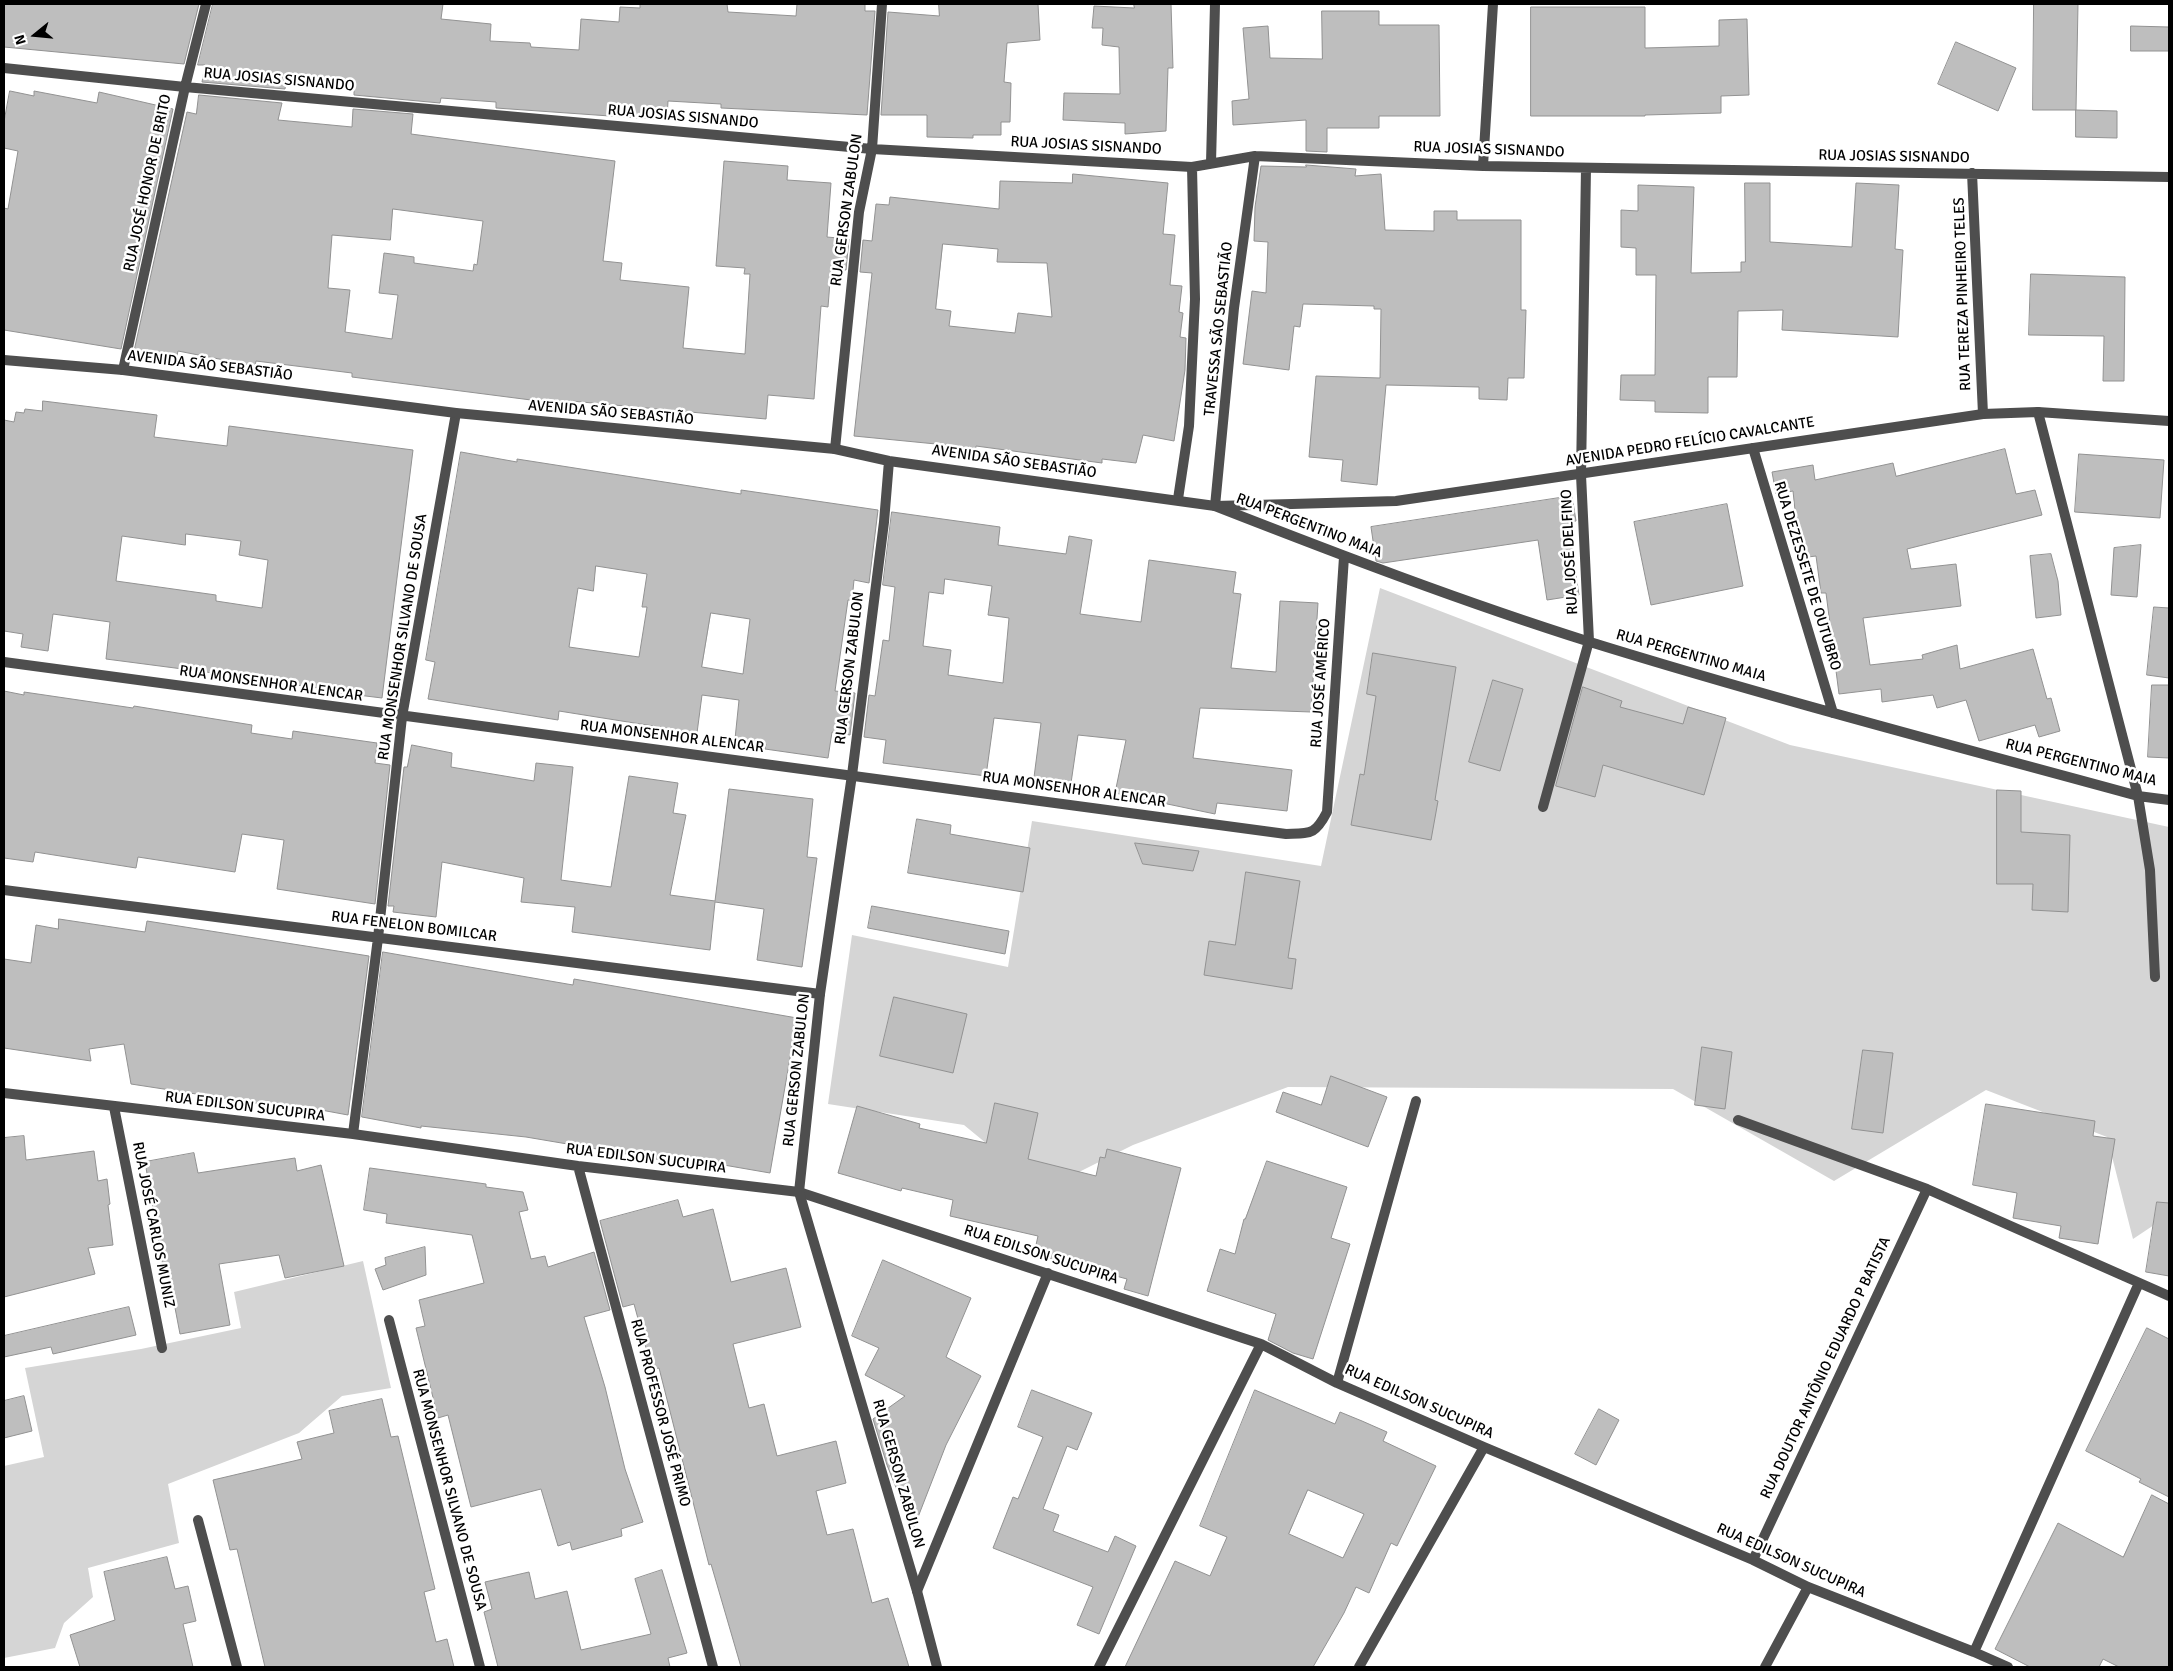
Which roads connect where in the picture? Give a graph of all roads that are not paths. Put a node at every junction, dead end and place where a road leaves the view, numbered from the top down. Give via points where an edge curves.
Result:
1 (206, 4) edge
2 (882, 4) edge
3 (1215, 4) edge
4 (1493, 4) edge
5 (4, 68) edge
6 (185, 87) junction
7 (872, 149) junction
8 (1255, 156) junction
9 (1211, 163) junction
10 (1483, 166) junction
11 (1192, 167) junction
12 (1586, 168) junction
13 (1972, 173) junction
14 (2169, 177) edge
15 (4, 360) edge
16 (123, 370) junction
17 (2038, 412) junction
18 (456, 413) junction
19 (1983, 414) junction
20 (2169, 421) edge
21 (1753, 448) junction
22 (835, 449) junction
23 (889, 461) junction
24 (1581, 474) junction
25 (1178, 499) junction
26 (1215, 506) junction
27 (1344, 557) junction
28 (1589, 641) junction
29 (4, 662) edge
30 (1833, 713) junction
31 (402, 717) junction
32 (852, 775) junction
33 (2138, 796) junction
34 (2169, 800) edge
35 (1543, 807) dead end
36 (1327, 812) joint
37 (4, 890) edge
38 (378, 938) junction
39 (2155, 977) dead end
40 (820, 994) junction
41 (4, 1093) edge
42 (1416, 1101) dead end
43 (114, 1107) junction
44 (1738, 1120) dead end
45 (353, 1134) junction
46 (578, 1166) junction
47 (1927, 1188) junction
48 (799, 1192) junction
49 (1048, 1273) junction
50 (2138, 1283) junction
51 (2169, 1296) edge
52 (389, 1320) dead end
53 (1261, 1344) junction
54 (162, 1348) dead end
55 (1337, 1383) junction
56 (1484, 1447) junction
57 (198, 1520) dead end
58 (1753, 1560) junction
59 (1808, 1587) junction
60 (917, 1591) junction
61 (1974, 1652) junction
62 (238, 1667) edge
63 (480, 1667) edge
64 (713, 1667) edge
65 (937, 1667) edge
66 (1099, 1667) edge
67 (1358, 1667) edge
68 (1765, 1667) edge
69 (2008, 1667) edge

1 - 6 street, RUA JOSÉ HONOR DE BRITO
2 - 7 street, RUA GERSON ZABULON
3 - 9 street
4 - 10 street
5 - 6 street, RUA JOSIAS SISNANDO
6 - 7 street, RUA JOSIAS SISNANDO
6 - 16 street, RUA JOSÉ HONOR DE BRITO
7 - 11 street, RUA JOSIAS SISNANDO
7 - 22 street, RUA GERSON ZABULON via 859,212
8 - 9 street, RUA JOSIAS SISNANDO
8 - 10 street, RUA JOSIAS SISNANDO
8 - 26 street, TRAVESSA SÃO SEBASTIÃO via 1234,308
9 - 11 street, RUA JOSIAS SISNANDO
10 - 12 street, RUA JOSIAS SISNANDO
11 - 25 street, TRAVESSA SÃO SEBASTIÃO via 1195,299 1189,426
12 - 13 street, RUA JOSIAS SISNANDO
12 - 24 street, RUA JOSÉ DELFINO
13 - 14 street, RUA JOSIAS SISNANDO
13 - 19 street, RUA TEREZA PINHEIRO TELES
15 - 16 street, AVENIDA SÃO SEBASTIÃO
16 - 18 street, AVENIDA SÃO SEBASTIÃO
17 - 19 street, AVENIDA PEDRO FELÍCIO CAVALCANTE
17 - 20 street, AVENIDA PEDRO FELÍCIO CAVALCANTE
17 - 33 street
18 - 22 street, AVENIDA SÃO SEBASTIÃO
18 - 31 street, RUA MONSENHOR SILVANO DE SOUSA
19 - 21 street, AVENIDA PEDRO FELÍCIO CAVALCANTE
21 - 24 street, AVENIDA PEDRO FELÍCIO CAVALCANTE
21 - 30 street, RUA DEZESSETE DE OUTUBRO
22 - 23 street, AVENIDA SÃO SEBASTIÃO
23 - 25 street, AVENIDA SÃO SEBASTIÃO
23 - 32 street, RUA GERSON ZABULON
24 - 26 street, AVENIDA PEDRO FELÍCIO CAVALCANTE via 1396,501
24 - 28 street, RUA JOSÉ DELFINO
25 - 26 street, AVENIDA SÃO SEBASTIÃO
26 - 27 street, RUA PERGENTINO MAIA
27 - 28 street, RUA PERGENTINO MAIA
27 - 36 street, RUA JOSÉ AMÉRICO
28 - 30 street, RUA PERGENTINO MAIA
28 - 35 street, RUA JOSÉ DELFINO
29 - 31 street, RUA MONSENHOR ALENCAR
30 - 33 street, RUA PERGENTINO MAIA
31 - 32 street, RUA MONSENHOR ALENCAR
31 - 38 street, RUA MONSENHOR SILVANO DE SOUSA
32 - 36 street, RUA MONSENHOR ALENCAR via 1286,834 1307,833 1319,827
32 - 40 street, RUA GERSON ZABULON
33 - 34 street, RUA PERGENTINO MAIA
33 - 39 street via 2150,870
37 - 38 street, RUA FENELON BOMILCAR
38 - 40 street, RUA FENELON BOMILCAR
38 - 45 street, RUA MONSENHOR SILVANO DE SOUSA
40 - 48 street, RUA GERSON ZABULON
41 - 43 street, RUA EDILSON SUCUPIRA
42 - 55 street
43 - 45 street, RUA EDILSON SUCUPIRA
43 - 54 street, RUA JOSÉ CARLOS MUNIZ
44 - 47 street
45 - 46 street, RUA EDILSON SUCUPIRA
46 - 48 street, RUA EDILSON SUCUPIRA
46 - 64 street, RUA PROFESSOR JOSÉ PRIMO
47 - 50 street
47 - 58 street, RUA DOUTOR ANTÔNIO EDUARDO P BATISTA
48 - 49 street, RUA EDILSON SUCUPIRA
48 - 60 street, RUA GERSON ZABULON
49 - 53 street, RUA EDILSON SUCUPIRA
49 - 60 street
50 - 51 street
50 - 61 street
52 - 63 street, RUA MONSENHOR SILVANO DE SOUSA
53 - 55 street, RUA EDILSON SUCUPIRA
53 - 66 street
55 - 56 street, RUA EDILSON SUCUPIRA
56 - 58 street, RUA EDILSON SUCUPIRA
56 - 67 street
57 - 62 street
58 - 59 street, RUA EDILSON SUCUPIRA
59 - 61 street, RUA EDILSON SUCUPIRA
59 - 68 street
60 - 65 street, RUA GERSON ZABULON
61 - 69 street, RUA EDILSON SUCUPIRA

